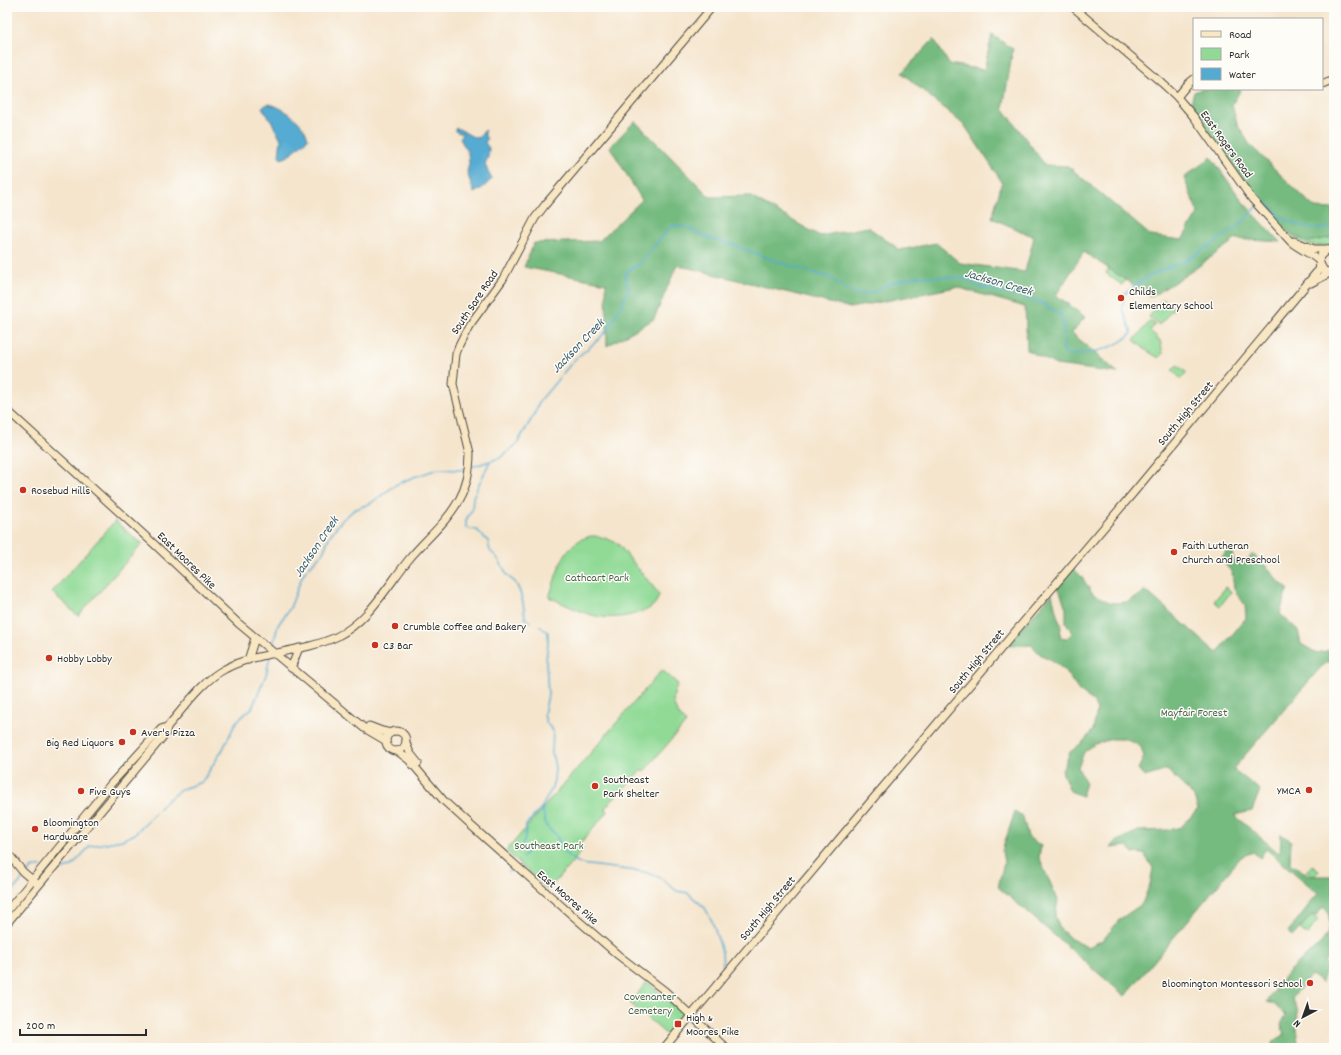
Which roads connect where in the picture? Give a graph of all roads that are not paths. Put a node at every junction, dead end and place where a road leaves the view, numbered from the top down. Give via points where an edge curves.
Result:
1 (712, 7) edge
2 (1073, 7) edge
3 (1334, 78) edge
4 (1193, 80) edge
5 (1323, 84) edge
6 (1177, 98) junction
7 (1286, 235) junction
8 (1331, 249) edge
9 (1320, 262) junction
10 (1333, 273) edge
11 (1304, 287) junction
12 (7, 410) edge
13 (255, 638) junction
14 (299, 648) junction
15 (276, 654) junction
16 (248, 660) junction
17 (291, 668) junction
18 (357, 721) junction
19 (167, 727) junction
20 (391, 732) junction
21 (386, 741) junction
22 (406, 743) junction
23 (397, 751) junction
24 (110, 785) junction
25 (434, 789) junction
26 (117, 790) junction
27 (7, 852) edge
28 (31, 879) junction
29 (7, 911) edge
30 (7, 923) edge
31 (692, 1016) junction
32 (664, 1048) edge
33 (726, 1048) edge

1 - 14 main road, South Sare Road via 535,218 503,279 465,332 456,354 454,384 470,453 468,475 462,494 452,511 410,558 366,614 352,627 336,637
2 - 6 main road, East Rogers Road
3 - 5 main road
4 - 6 main road
6 - 7 main road, East Rogers Road via 1194,117 1252,199
7 - 8 main road, East Rogers Road via 1314,249
7 - 9 main road, East Rogers Road via 1294,245
8 - 9 main road, South High Street via 1322,253
9 - 10 main road, East Rogers Road via 1324,271
9 - 11 main road, South High Street via 1319,270
10 - 11 main road, South High Street
11 - 31 main road, South High Street
12 - 13 main road, East Moores Pike
13 - 15 main road, East Moores Pike
13 - 16 main road
14 - 15 main road, South Sare Road
14 - 17 main road
15 - 16 main road, South Sare Road
15 - 17 main road, East Moores Pike
16 - 19 main road, South Sare Road via 214,676
17 - 18 main road, East Moores Pike
18 - 20 main road, East Moores Pike
18 - 21 main road, East Moores Pike
19 - 24 main road via 161,729
19 - 26 main road via 166,733
20 - 21 main road
20 - 22 main road via 402,733
21 - 23 main road via 389,748
22 - 23 main road via 403,749
22 - 25 main road, East Moores Pike
23 - 25 main road, East Moores Pike via 409,760
24 - 26 main road
24 - 28 main road
25 - 31 main road, East Moores Pike via 444,801 559,904 665,990
26 - 28 main road via 48,873
27 - 28 main road
28 - 29 main road
28 - 30 main road
31 - 32 main road, South High Street
31 - 33 main road, East Moores Pike

